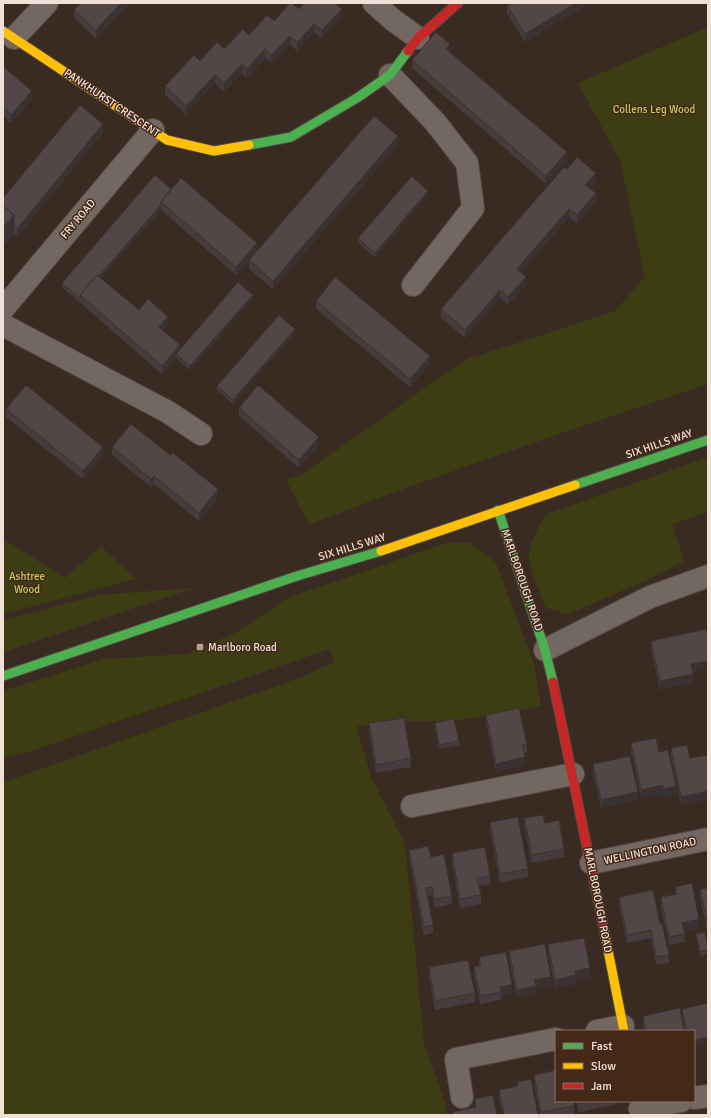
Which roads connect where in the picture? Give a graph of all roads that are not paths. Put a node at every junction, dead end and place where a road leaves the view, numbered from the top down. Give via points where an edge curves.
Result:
1 (47, 3) edge
2 (374, 3) edge
3 (458, 3) edge
4 (9, 34) edge
5 (418, 38) junction
6 (390, 75) junction
7 (153, 130) junction
8 (413, 285) dead end
9 (3, 309) edge
10 (3, 325) edge
11 (201, 434) dead end
12 (708, 440) edge
13 (498, 510) junction
14 (708, 576) edge
15 (545, 650) junction
16 (3, 676) edge
17 (573, 774) junction
18 (412, 806) dead end
19 (708, 839) edge
20 (591, 863) junction
21 (624, 1028) edge
22 (606, 1030) edge
23 (555, 1039) edge
24 (708, 1096) edge
25 (462, 1097) dead end
26 (695, 1098) edge
27 (675, 1102) edge
28 (640, 1108) edge

1 - 4 street, PANKHURST CRESCENT
2 - 5 street
3 - 5 street, PANKHURST CRESCENT
4 - 7 street, PANKHURST CRESCENT
5 - 6 street, PANKHURST CRESCENT
6 - 7 street, PANKHURST CRESCENT via 291,137 214,152 167,140
6 - 8 street via 435,122 467,163 473,208
7 - 9 street, FRY ROAD
10 - 11 street via 168,412
12 - 13 street, SIX HILLS WAY
13 - 15 street, MARLBOROUGH ROAD
13 - 16 street, SIX HILLS WAY
14 - 15 street via 650,597
15 - 17 street, MARLBOROUGH ROAD
17 - 18 street
17 - 20 street, MARLBOROUGH ROAD
19 - 20 street, WELLINGTON ROAD
20 - 21 street, MARLBOROUGH ROAD
21 - 22 street, MARLBOROUGH ROAD
23 - 25 street via 456,1059
24 - 26 street
27 - 28 street

